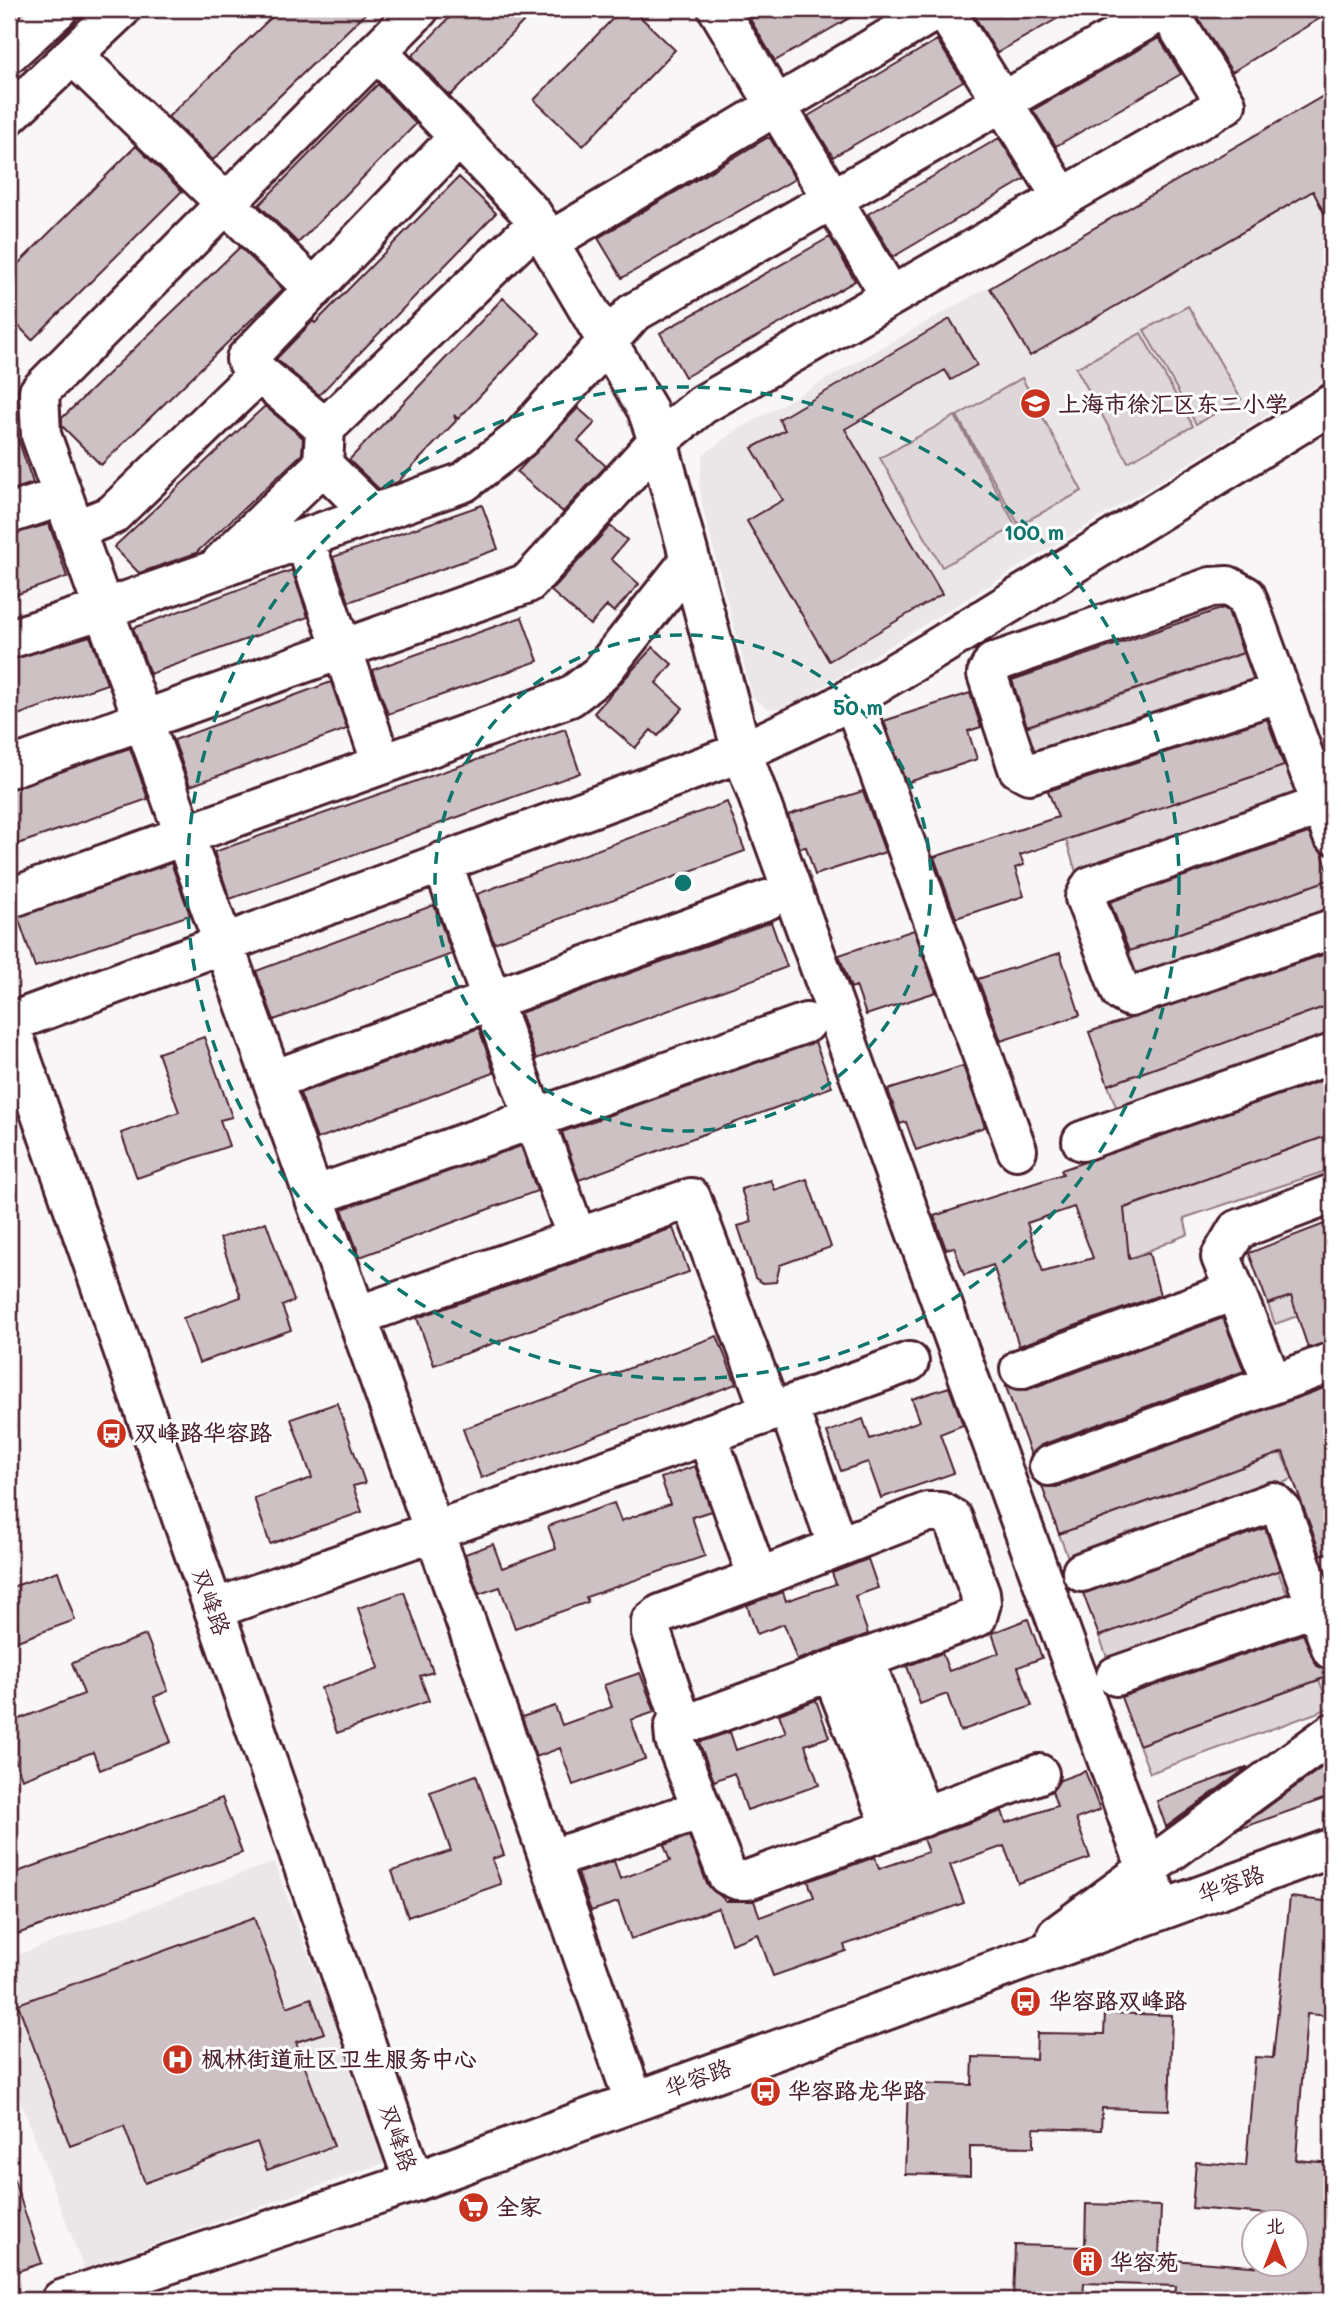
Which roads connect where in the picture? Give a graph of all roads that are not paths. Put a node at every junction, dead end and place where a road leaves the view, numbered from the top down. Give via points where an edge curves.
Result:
1 (58, 9) edge
2 (121, 9) edge
3 (419, 9) edge
4 (718, 9) edge
5 (938, 9) edge
6 (944, 9) edge
7 (1166, 9) edge
8 (377, 51) junction
9 (9, 53) edge
10 (73, 55) junction
11 (1000, 102) junction
12 (775, 105) junction
13 (9, 115) edge
14 (460, 137) junction
15 (1062, 197) junction
16 (830, 198) junction
17 (226, 204) junction
18 (544, 232) junction
19 (314, 289) junction
20 (890, 295) junction
21 (607, 340) junction
22 (259, 373) junction
23 (1332, 404) edge
24 (23, 412) edge
25 (658, 441) junction
26 (324, 447) junction
27 (69, 513) junction
28 (9, 514) edge
29 (373, 514) junction
30 (304, 539) junction
31 (689, 562) junction
32 (214, 570) junction
33 (104, 610) junction
34 (9, 639) edge
35 (341, 650) junction
36 (1281, 692) junction
37 (852, 697) junction
38 (144, 721) junction
39 (742, 752) junction
40 (383, 764) junction
41 (9, 768) edge
42 (1327, 819) edge
43 (186, 836) junction
44 (442, 862) junction
45 (16, 896) dead end
46 (766, 900) dead end
47 (1332, 929) edge
48 (224, 942) junction
49 (492, 1001) junction
50 (9, 1023) edge
51 (806, 1023) dead end
52 (1332, 1054) edge
53 (273, 1080) junction
54 (534, 1119) junction
55 (1082, 1141) dead end
56 (1017, 1150) dead end
57 (1332, 1194) edge
58 (314, 1196) junction
59 (577, 1238) junction
60 (1234, 1291) junction
61 (357, 1316) junction
62 (909, 1362) dead end
63 (1332, 1362) edge
64 (1020, 1369) dead end
65 (1273, 1384) junction
66 (780, 1409) junction
67 (706, 1435) junction
68 (1049, 1466) dead end
69 (433, 1531) junction
70 (838, 1547) junction
71 (1082, 1572) dead end
72 (758, 1578) junction
73 (1316, 1606) junction
74 (214, 1609) junction
75 (1332, 1650) edge
76 (848, 1665) junction
77 (1116, 1676) dead end
78 (679, 1714) junction
79 (1332, 1733) edge
80 (1039, 1774) dead end
81 (702, 1810) junction
82 (908, 1822) junction
83 (1332, 1848) edge
84 (549, 1860) junction
85 (1161, 1908) junction
86 (1016, 1965) junction
87 (634, 2101) junction
88 (414, 2182) junction
89 (61, 2300) edge

1 - 9 main road
2 - 10 main road
3 - 8 main road
4 - 12 main road
5 - 12 main road
6 - 11 main road
7 - 11 main road
7 - 15 main road via 1226,104
8 - 14 main road
8 - 17 main road
10 - 13 main road
10 - 17 main road
11 - 15 main road
11 - 16 main road
12 - 16 main road
12 - 18 main road
14 - 18 main road
14 - 19 main road
15 - 20 main road
16 - 20 main road
16 - 21 main road via 633,313
17 - 19 main road
17 - 24 main road
18 - 21 main road
18 - 26 main road
19 - 22 main road via 246,359
20 - 25 main road via 727,389
21 - 25 main road via 647,410
21 - 29 main road via 521,438 490,464 464,482
22 - 26 main road
22 - 27 main road via 112,515
23 - 37 main road
24 - 27 main road via 40,435
25 - 31 main road
25 - 35 main road via 528,583
26 - 29 main road
26 - 32 main road
27 - 28 main road
27 - 33 main road
29 - 30 main road
30 - 32 main road
30 - 35 main road
31 - 39 main road
31 - 40 main road via 600,674 570,697
32 - 33 main road
33 - 34 main road
33 - 38 main road
35 - 38 main road
35 - 40 main road
36 - 36 main road via 1246,596 1228,586 1211,587 993,663 987,674 1018,768 1029,774
36 - 42 main road
37 - 39 main road
37 - 56 main road
38 - 41 main road
38 - 43 main road
39 - 44 main road
39 - 85 main road
40 - 43 main road
42 - 47 main road via 1091,886 1085,898 1121,992 1130,997
43 - 45 main road
43 - 48 main road
44 - 48 main road
44 - 49 main road
46 - 49 main road
48 - 50 main road
48 - 53 main road
49 - 53 main road
49 - 54 main road
50 - 74 main road, 双峰路
51 - 54 main road
52 - 55 main road
53 - 58 main road
54 - 58 main road
54 - 59 main road
57 - 60 main road via 1237,1230 1221,1257
58 - 61 main road
59 - 61 main road
59 - 66 main road via 691,1198
60 - 64 main road
60 - 65 main road
61 - 69 main road
62 - 66 main road
63 - 65 main road
65 - 68 main road
66 - 67 main road
66 - 70 main road
67 - 69 main road
67 - 72 main road
69 - 74 main road
69 - 84 main road
70 - 72 main road
70 - 76 main road via 928,1512 941,1512 953,1519 981,1603 977,1617
71 - 73 main road via 1273,1502 1282,1511
72 - 78 main road via 661,1614 651,1622
73 - 75 main road
73 - 77 main road
74 - 88 main road, 双峰路
76 - 78 main road via 699,1720
76 - 82 main road
78 - 81 main road via 675,1740
79 - 86 main road
80 - 82 main road
81 - 82 main road via 727,1875 738,1880
81 - 84 main road
83 - 85 main road, 华容路
84 - 87 main road
85 - 86 main road, 华容路
86 - 87 main road, 华容路
87 - 88 main road, 华容路
88 - 89 main road, 华容路

